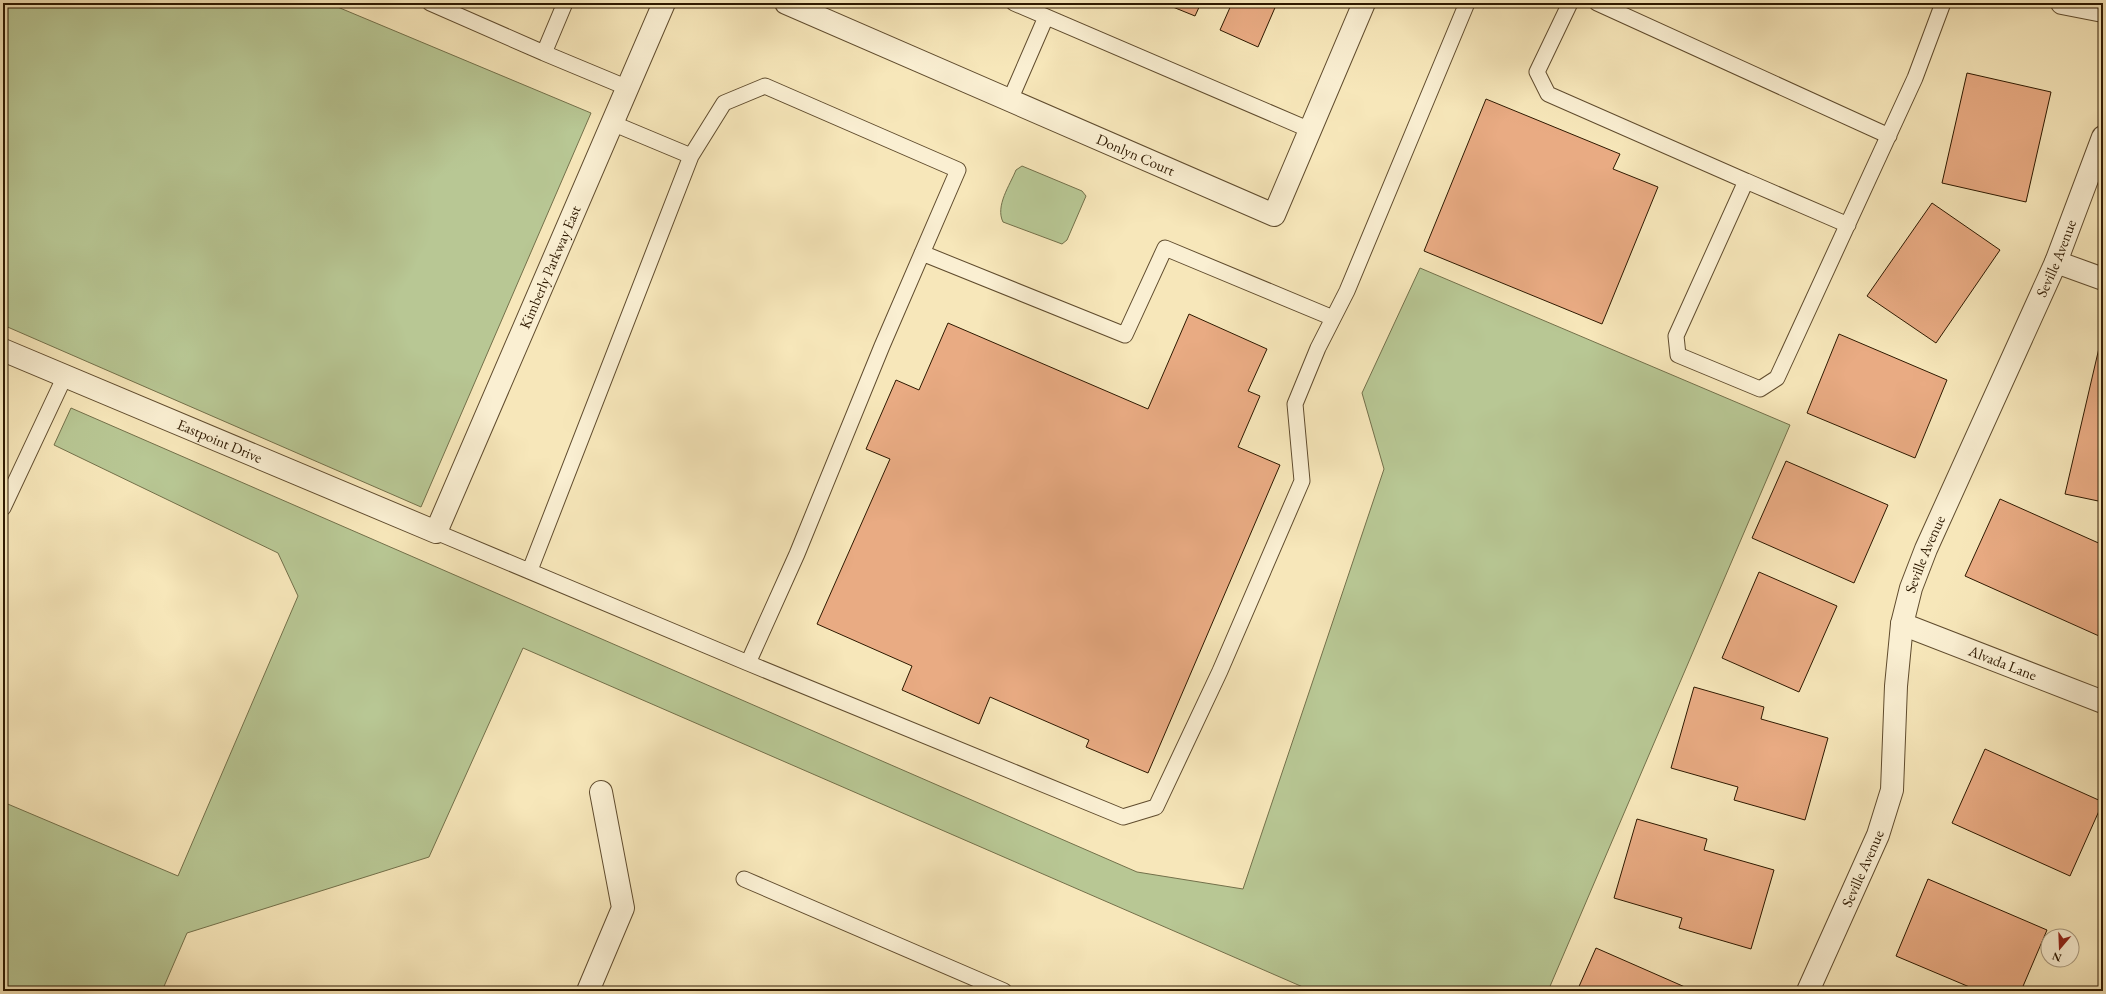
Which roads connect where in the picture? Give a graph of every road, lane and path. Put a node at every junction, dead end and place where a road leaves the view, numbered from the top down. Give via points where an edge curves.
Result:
1 (430, 3) edge
2 (565, 3) edge
3 (664, 3) edge
4 (786, 3) edge
5 (1014, 3) edge
6 (1364, 3) edge
7 (1467, 3) edge
8 (1570, 3) edge
9 (1597, 3) edge
10 (1943, 3) edge
11 (2062, 3) edge
12 (2103, 11) edge
13 (1046, 17) junction
14 (544, 53) junction
15 (628, 88) junction
16 (1010, 100) junction
17 (612, 123) junction
18 (1310, 130) junction
19 (1889, 136) junction
20 (2103, 137) edge
21 (691, 156) junction
22 (1746, 181) junction
23 (1848, 225) junction
24 (922, 254) junction
25 (2056, 262) junction
26 (2103, 280) edge
27 (1333, 318) junction
28 (3, 350) edge
29 (65, 376) junction
30 (3, 508) edge
31 (436, 532) junction
32 (530, 570) junction
33 (1902, 624) junction
34 (748, 663) junction
35 (2103, 702) edge
36 (601, 792) dead end
37 (744, 879) dead end
38 (1811, 990) edge
39 (588, 991) edge
40 (1004, 991) edge

1 - 14 lane
2 - 14 lane
3 - 15 street, Kimberly Parkway East
4 - 16 street, Donlyn Court
5 - 13 lane
6 - 18 street, Donlyn Court
7 - 27 lane via 1347,291
8 - 22 lane via 1537,72 1548,94
9 - 19 lane
10 - 19 lane via 1915,78
11 - 12 street
13 - 16 lane
13 - 18 lane
14 - 15 lane
15 - 17 street, Kimberly Parkway East
16 - 18 street, Donlyn Court via 1274,215
17 - 21 lane
17 - 31 street, Kimberly Parkway East
19 - 23 lane
20 - 25 street, Seville Avenue
21 - 24 lane via 724,103 765,86 958,170
21 - 32 lane
22 - 23 lane
22 - 23 lane via 1676,336 1678,355 1760,389 1778,378
24 - 27 lane via 1124,335 1166,248
24 - 34 lane via 797,554
25 - 26 street
25 - 33 street, Seville Avenue via 1926,549 1911,588
27 - 34 lane via 1295,404 1302,481 1220,671 1156,807 1122,817
28 - 29 street, Eastpoint Drive
29 - 30 lane
29 - 31 street, Eastpoint Drive
31 - 32 lane
32 - 34 lane
33 - 35 street, Alvada Lane
33 - 38 street, Seville Avenue via 1896,686 1892,790 1878,835
36 - 39 street via 622,908
37 - 40 lane

